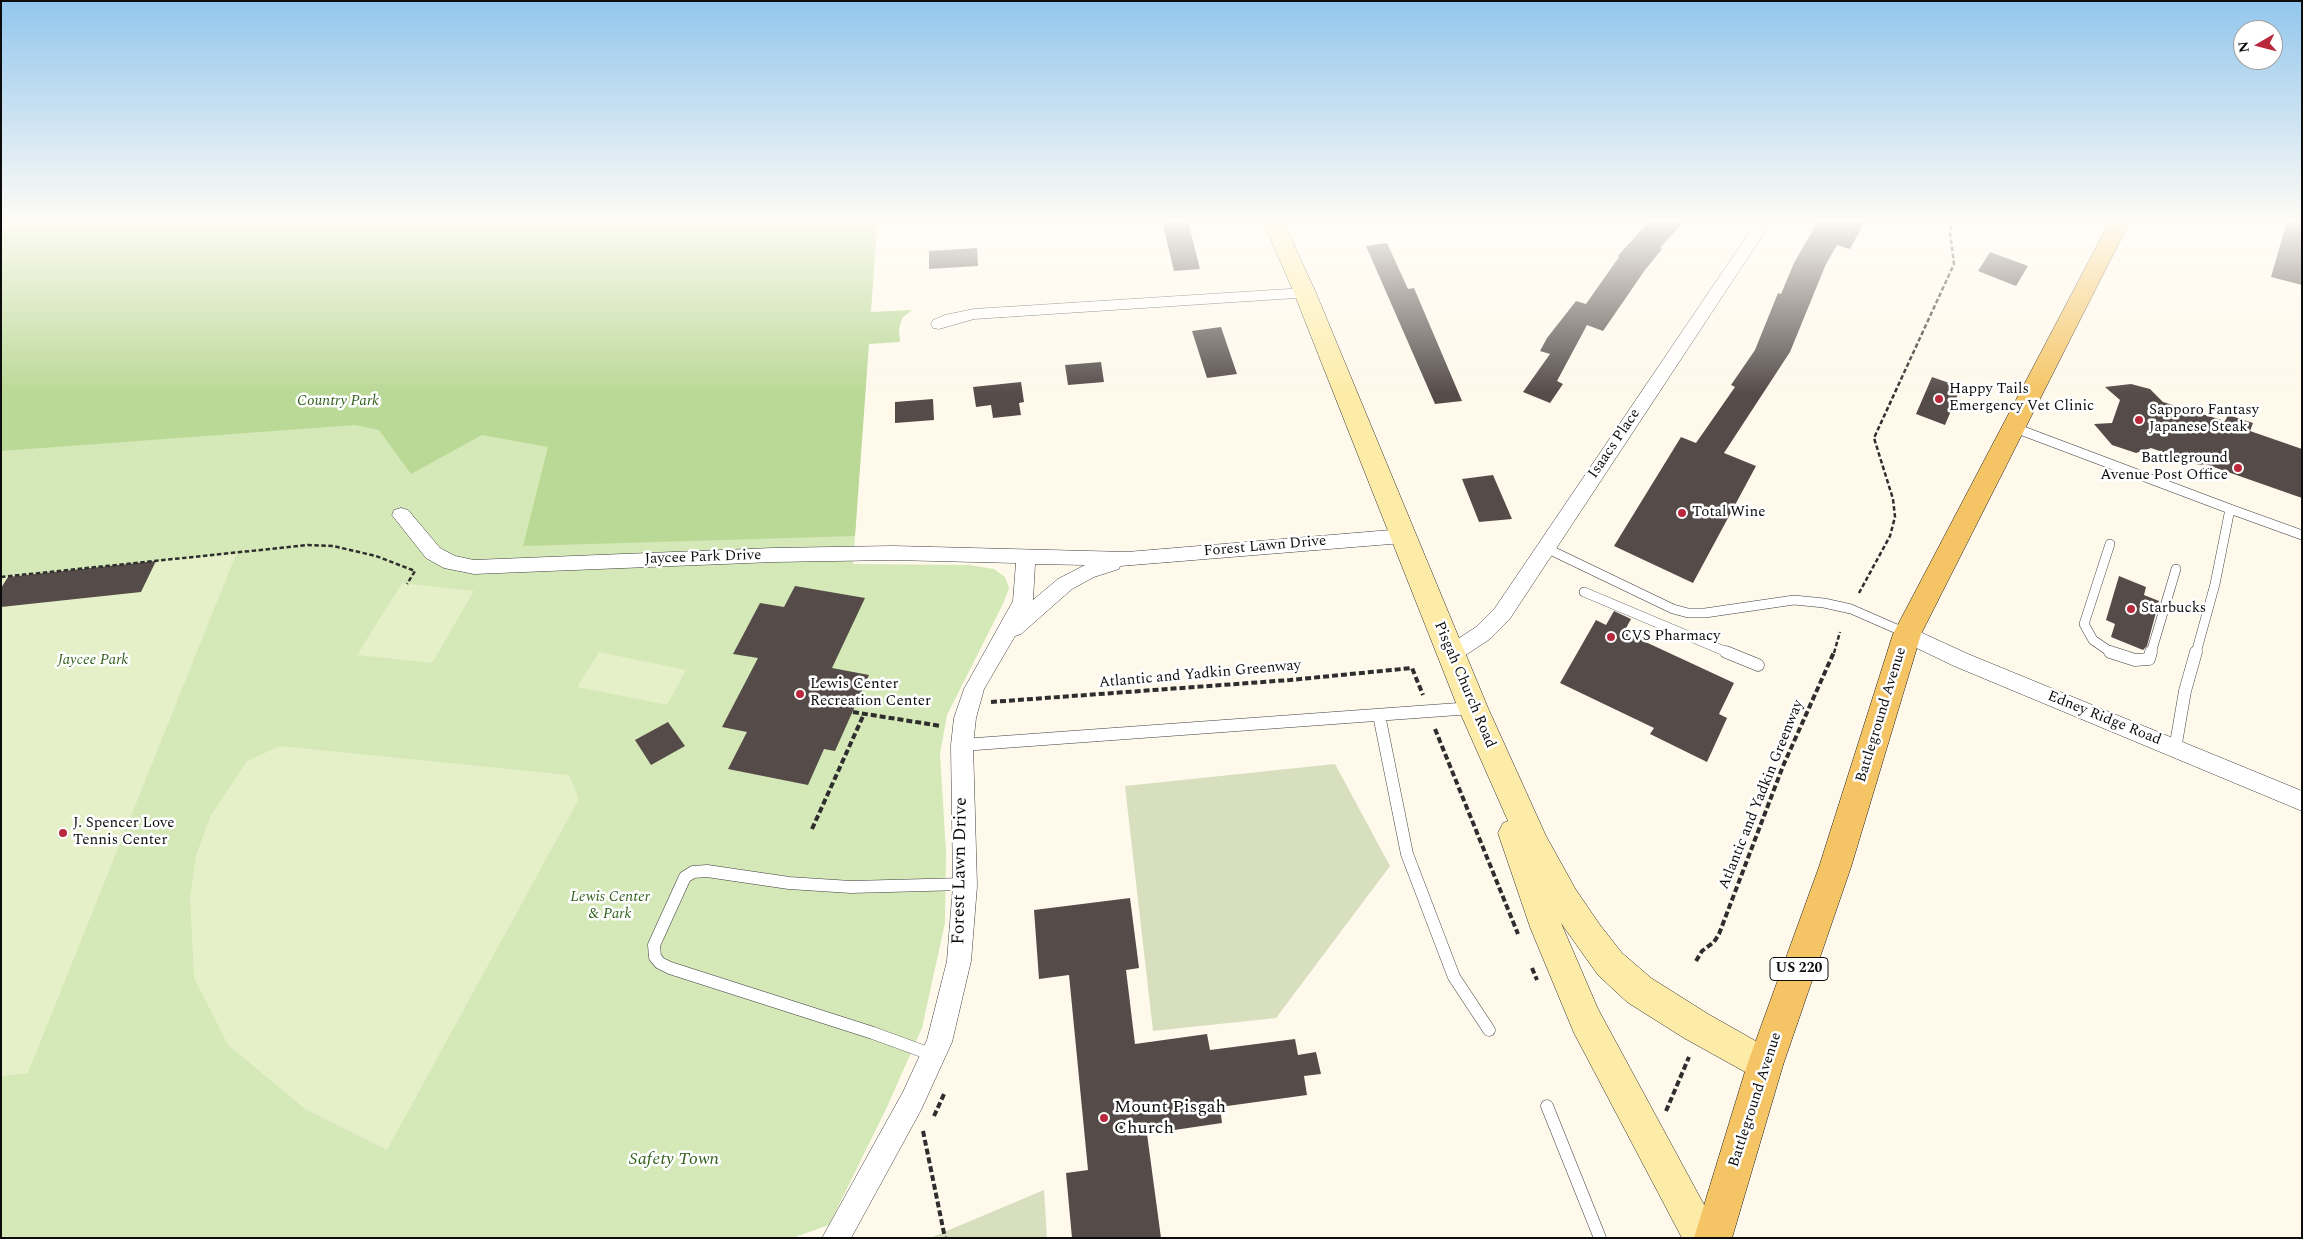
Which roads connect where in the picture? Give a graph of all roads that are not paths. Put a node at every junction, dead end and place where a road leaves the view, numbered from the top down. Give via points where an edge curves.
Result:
1 (1299, 279) edge
2 (1725, 279) edge
3 (2090, 279) edge
4 (1305, 293) junction
5 (939, 324) dead end
6 (2015, 428) junction
7 (2230, 509) junction
8 (401, 515) dead end
9 (2302, 535) edge
10 (1403, 536) junction
11 (2110, 544) dead end
12 (1546, 548) junction
13 (1026, 557) junction
14 (1127, 559) junction
15 (2176, 569) dead end
16 (1584, 592) dead end
17 (1907, 634) junction
18 (1005, 636) junction
19 (1451, 654) junction
20 (1758, 665) dead end
21 (1379, 715) junction
22 (1477, 718) junction
23 (963, 737) junction
24 (2175, 749) junction
25 (2302, 801) edge
26 (964, 884) junction
27 (1489, 1030) dead end
28 (933, 1055) junction
29 (1765, 1065) junction
30 (1547, 1106) dead end
31 (836, 1238) edge
32 (1600, 1238) edge
33 (1703, 1238) edge
34 (1713, 1238) edge

1 - 4 main road, Pisgah Church Road
2 - 12 street, Isaacs Place
3 - 6 main road, Battleground Avenue / US 220
4 - 5 street via 974,314
4 - 10 main road, Pisgah Church Road
6 - 7 lane
6 - 17 main road, Battleground Avenue / US 220
7 - 9 lane
7 - 24 lane via 2215,584 2185,691
8 - 13 street, Jaycee Park Drive via 433,553 451,563 474,567 773,555 893,553
10 - 14 street, Forest Lawn Drive
10 - 19 main road, Pisgah Church Road
11 - 15 lane via 2084,624 2092,640 2112,653 2135,660 2149,659
12 - 17 lane via 1673,609 1688,613 1794,600 1851,609
12 - 19 street, Isaacs Place via 1492,626
13 - 14 street, Forest Lawn Drive
13 - 18 street, Forest Lawn Drive via 1023,600
14 - 18 street, Forest Lawn Drive via 1087,572 1065,584
16 - 20 lane
17 - 24 street, Edney Ridge Road via 1961,660
17 - 29 main road, Battleground Avenue / US 220 via 1835,867
18 - 23 street, Forest Lawn Drive via 974,689
19 - 22 main road, Pisgah Church Road
21 - 22 lane
21 - 23 lane
21 - 27 lane via 1407,854 1454,977
22 - 29 main road, Pisgah Church Road via 1548,871 1588,936 1610,964 1639,990
22 - 33 main road via 1532,891 1579,1004
23 - 26 street, Forest Lawn Drive
24 - 25 street, Edney Ridge Road
26 - 28 street, Forest Lawn Drive via 959,961
26 - 28 lane via 852,887 693,872 685,877 654,945 654,957 670,968
28 - 31 street, Forest Lawn Drive via 912,1101
29 - 34 main road, Battleground Avenue / US 220
30 - 32 lane

